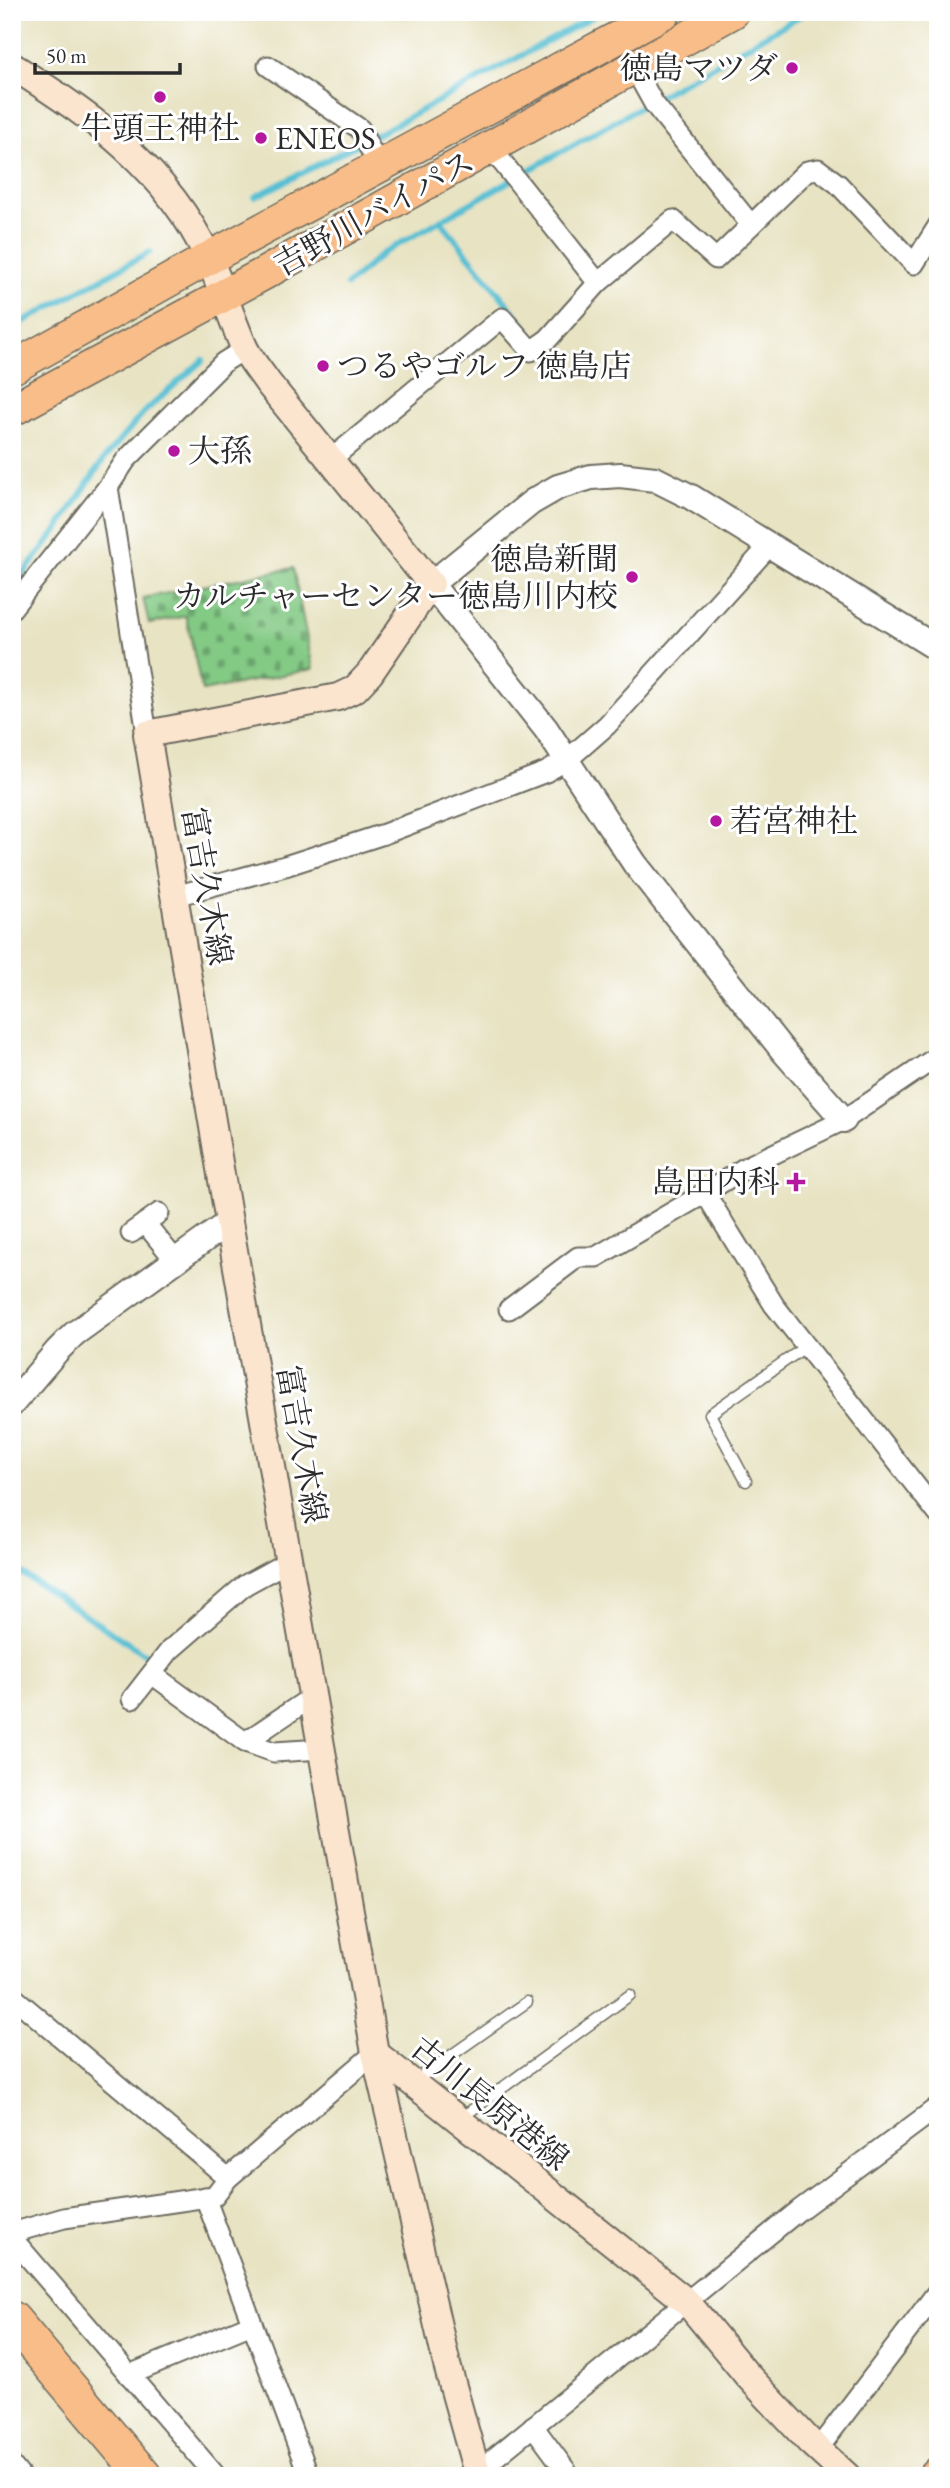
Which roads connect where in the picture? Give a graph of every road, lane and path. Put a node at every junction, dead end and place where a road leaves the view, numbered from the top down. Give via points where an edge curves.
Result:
1 (664, 12) edge
2 (733, 12) edge
3 (12, 66) edge
4 (268, 66) dead end
5 (646, 89) junction
6 (491, 148) junction
7 (370, 149) junction
8 (751, 225) junction
9 (938, 226) edge
10 (209, 258) junction
11 (598, 283) junction
12 (224, 296) junction
13 (245, 349) junction
14 (12, 368) edge
15 (12, 410) edge
16 (330, 460) junction
17 (108, 487) junction
18 (770, 545) junction
19 (431, 584) junction
20 (12, 608) edge
21 (938, 649) edge
22 (147, 734) junction
23 (567, 760) junction
24 (175, 896) junction
25 (938, 1056) edge
26 (844, 1120) junction
27 (705, 1193) junction
28 (229, 1222) junction
29 (145, 1223) dead end
30 (175, 1260) junction
31 (509, 1309) dead end
32 (805, 1347) junction
33 (12, 1404) edge
34 (746, 1481) dead end
35 (938, 1514) edge
36 (289, 1561) junction
37 (152, 1674) junction
38 (313, 1697) junction
39 (132, 1699) dead end
40 (245, 1742) junction
41 (322, 1749) junction
42 (630, 1995) dead end
43 (12, 1996) edge
44 (527, 2002) dead end
45 (375, 2053) junction
46 (412, 2083) junction
47 (938, 2107) edge
48 (458, 2120) junction
49 (228, 2178) junction
50 (205, 2197) junction
51 (12, 2235) edge
52 (936, 2298) edge
53 (687, 2302) junction
54 (12, 2319) edge
55 (253, 2324) junction
56 (129, 2375) junction
57 (533, 2426) junction
58 (818, 2449) junction
59 (12, 2466) edge
60 (478, 2474) edge
61 (20, 2476) edge
62 (144, 2476) edge
63 (216, 2476) edge
64 (309, 2476) edge
65 (570, 2476) edge
66 (847, 2476) edge

1 - 7 highway, 吉野川バイパス
2 - 5 highway, 吉野川バイパス
3 - 10 main road via 142,161 190,223
4 - 7 street
5 - 6 highway, 吉野川バイパス
5 - 8 street
6 - 11 street
6 - 12 highway, 吉野川バイパス
7 - 10 highway, 吉野川バイパス
8 - 9 street via 807,171 818,169 914,264
8 - 11 street via 716,259 673,220
10 - 12 main road
10 - 14 highway, 吉野川バイパス
11 - 16 street via 548,339 531,351 502,318
12 - 13 main road
12 - 15 highway, 吉野川バイパス
13 - 16 main road
13 - 17 street via 224,362 126,460
16 - 19 main road
17 - 20 street
17 - 22 street
18 - 19 street via 655,479 591,477 558,487 532,502
18 - 21 street
18 - 23 street via 607,725
19 - 22 main road via 355,689 338,697
19 - 23 street
22 - 24 main road, 富吉久木線
23 - 24 street via 384,834
23 - 26 street via 635,864
24 - 28 main road, 富吉久木線
25 - 26 street
26 - 27 street
27 - 31 street via 596,1257 578,1257
27 - 32 street
28 - 30 street
28 - 36 main road, 富吉久木線
29 - 30 street
30 - 33 street via 74,1335
32 - 34 lane via 710,1414
32 - 35 street
36 - 37 street via 245,1585 170,1650
36 - 38 main road, 富吉久木線
37 - 39 street
37 - 40 street
38 - 40 street
38 - 41 main road, 富吉久木線
40 - 41 street via 274,1752
41 - 45 main road, 富吉久木線
42 - 48 lane
43 - 49 street
44 - 46 lane
45 - 46 main road, 古川長原港線
45 - 49 street
45 - 60 main road, 古川長原港線 via 447,2365
46 - 48 main road, 古川長原港線
47 - 53 street via 798,2211
48 - 53 main road, 古川長原港線
49 - 50 street via 214,2196
50 - 51 street via 64,2218
50 - 55 street
51 - 56 street
52 - 58 street
53 - 57 street
53 - 58 main road, 古川長原港線 via 747,2375
54 - 62 highway
55 - 56 street
55 - 64 street
56 - 63 street
57 - 60 street
57 - 65 street
58 - 66 main road, 古川長原港線
59 - 61 street

